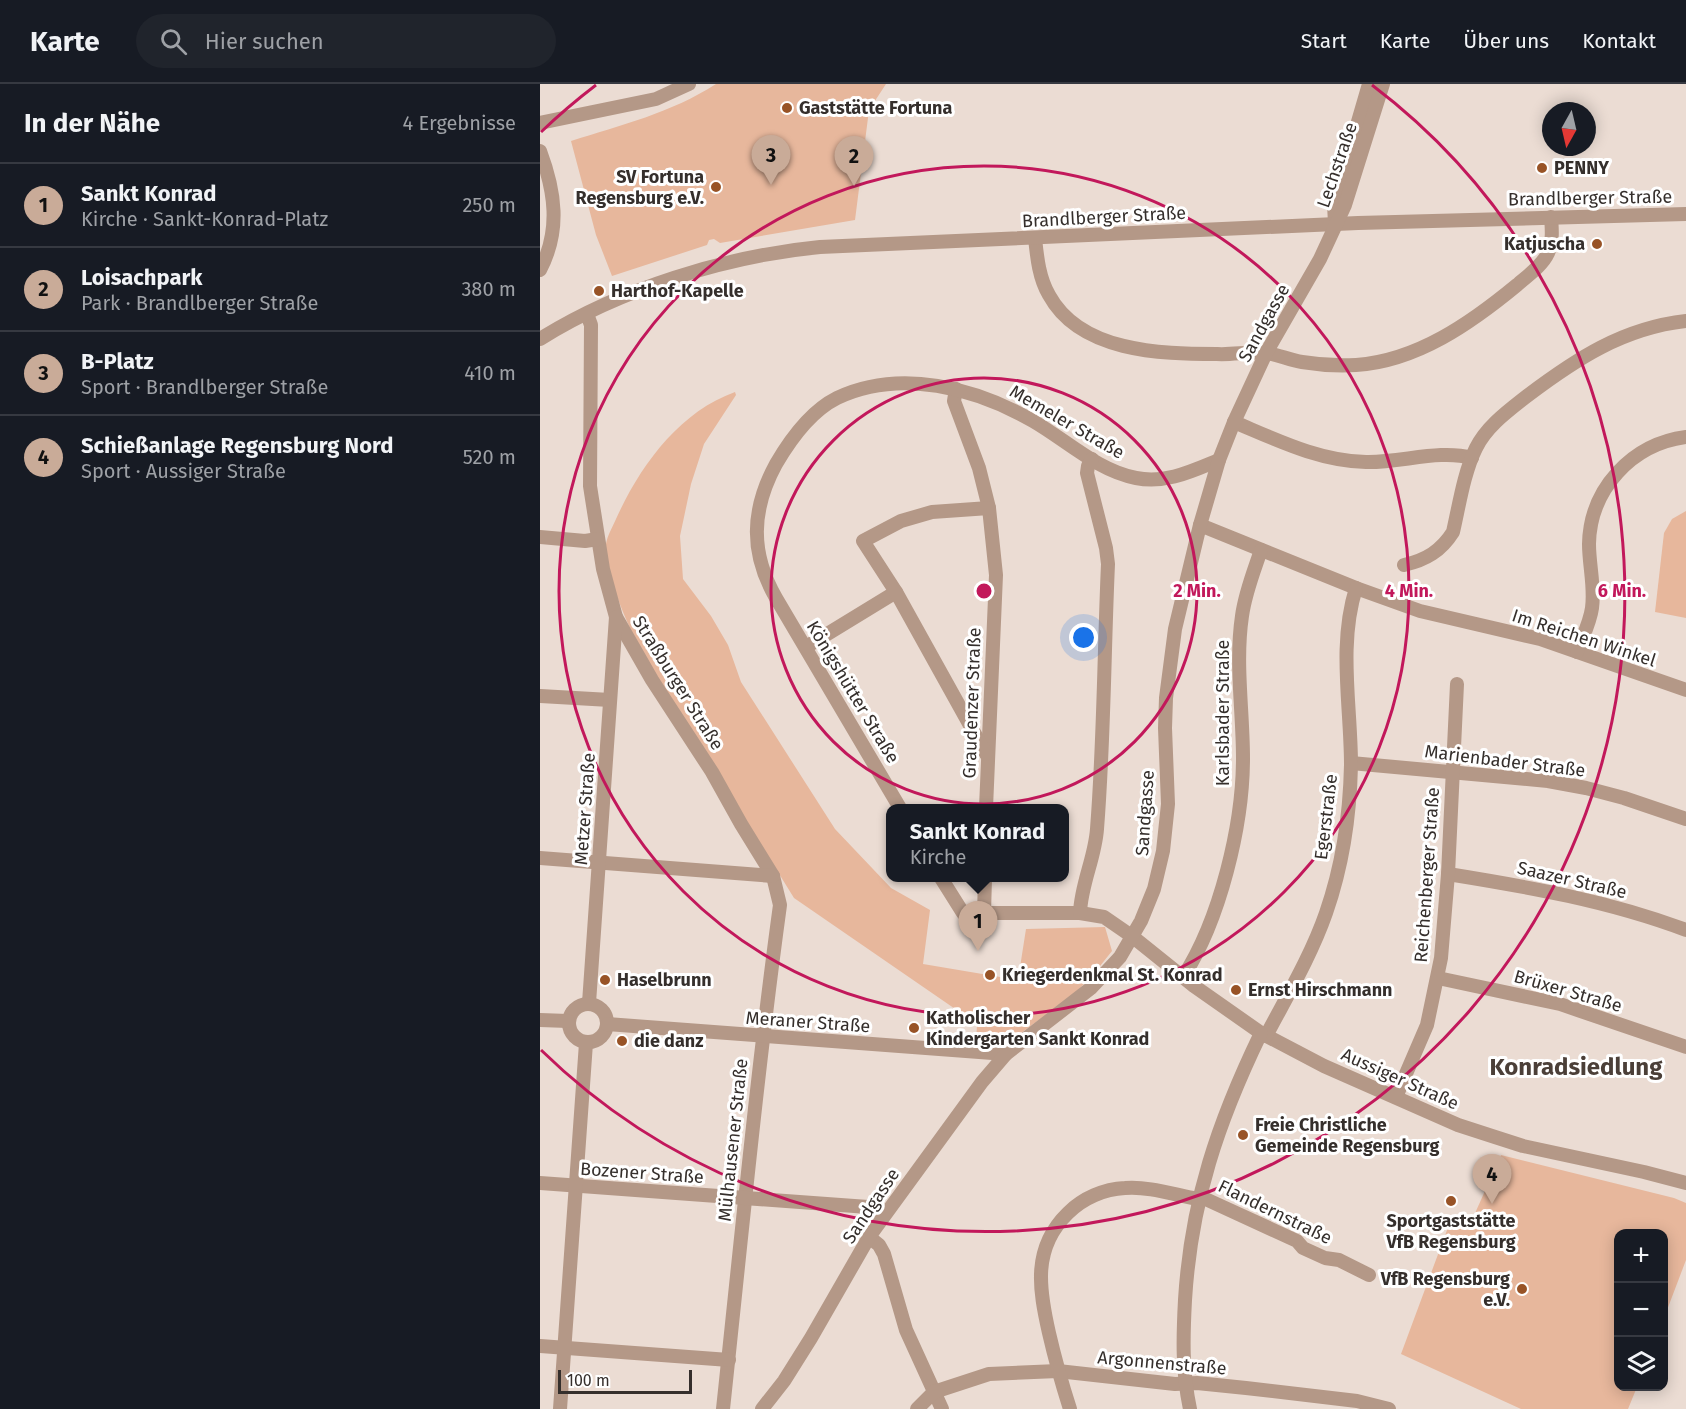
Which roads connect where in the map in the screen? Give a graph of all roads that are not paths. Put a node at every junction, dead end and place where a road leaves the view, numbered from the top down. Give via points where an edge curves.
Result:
1 (689, 84) edge
2 (1369, 84) edge
3 (1383, 84) edge
4 (540, 123) edge
5 (540, 151) edge
6 (1686, 214) edge
7 (1551, 217) junction
8 (1335, 224) junction
9 (1035, 238) junction
10 (540, 270) edge
11 (587, 314) junction
12 (1686, 321) edge
13 (540, 339) edge
14 (1266, 353) junction
15 (956, 389) junction
16 (1234, 422) junction
17 (1686, 437) edge
18 (1472, 458) junction
19 (1092, 459) junction
20 (1219, 460) junction
21 (989, 508) junction
22 (1200, 525) junction
23 (540, 537) edge
24 (598, 539) junction
25 (1261, 550) junction
26 (1404, 566) dead end
27 (1356, 588) junction
28 (896, 592) junction
29 (774, 594) joint
30 (616, 617) junction
31 (806, 647) junction
32 (1577, 652) junction
33 (1457, 684) dead end
34 (1686, 690) edge
35 (540, 696) edge
36 (610, 700) junction
37 (987, 755) junction
38 (1351, 763) junction
39 (1452, 772) junction
40 (898, 804) edge
41 (986, 804) edge
42 (1686, 819) edge
43 (540, 858) edge
44 (600, 863) junction
45 (1448, 874) junction
46 (773, 876) junction
47 (944, 882) edge
48 (985, 882) edge
49 (984, 913) junction
50 (1080, 913) junction
51 (1686, 930) edge
52 (1133, 937) junction
53 (1183, 977) junction
54 (1438, 978) junction
55 (589, 1003) junction
56 (540, 1020) edge
57 (568, 1021) junction
58 (607, 1024) junction
59 (1263, 1035) junction
60 (762, 1036) junction
61 (586, 1043) junction
62 (1686, 1047) edge
63 (1006, 1054) junction
64 (1396, 1097) junction
65 (1686, 1183) edge
66 (540, 1184) edge
67 (575, 1186) junction
68 (744, 1198) junction
69 (1198, 1198) junction
70 (883, 1216) junction
71 (869, 1237) junction
72 (1369, 1275) dead end
73 (540, 1346) edge
74 (565, 1348) junction
75 (729, 1360) junction
76 (1058, 1371) junction
77 (1185, 1384) junction
78 (934, 1392) junction
79 (560, 1409) edge
80 (723, 1409) edge
81 (762, 1409) edge
82 (917, 1409) edge
83 (942, 1409) edge
84 (1070, 1409) edge
85 (1190, 1409) edge
86 (1389, 1409) edge

1 - 4 street via 656,99
2 - 8 street, Lechstraße via 1334,204
3 - 8 street, Lechstraße via 1345,205
5 - 10 street via 554,199 551,245
6 - 7 street, Brandlberger Straße
7 - 8 street, Brandlberger Straße
7 - 14 street via 1551,243 1545,258 1508,292 1437,341 1400,356 1358,365 1301,362
8 - 9 street, Brandlberger Straße
8 - 14 street, Sandgasse via 1320,259
9 - 11 street, Brandlberger Straße via 788,250 669,280
9 - 14 street via 1043,280 1055,305 1074,324 1101,339 1167,352
11 - 13 street, Brandlberger Straße
11 - 24 street, Straßburger Straße via 591,325 590,486
12 - 18 street via 1641,330 1567,366 1500,418
14 - 16 street, Sandgasse
15 - 19 street, Memeler Straße via 1007,407
15 - 21 street, Graudenzer Straße via 954,401
15 - 29 street, Memeler Straße via 900,384 856,391 821,409 798,432 765,488 756,529 762,570
16 - 18 street via 1305,451 1354,461 1384,462 1456,453
16 - 20 street, Sandgasse
17 - 32 street via 1643,451 1628,461 1606,487 1591,531 1592,608
18 - 26 street via 1453,532 1431,556
19 - 20 street, Memeler Straße via 1120,474 1148,480 1178,477
19 - 50 street via 1087,473 1108,564 1097,832
20 - 22 street, Sandgasse
21 - 28 street via 932,512 901,521 863,541
21 - 37 street, Graudenzer Straße via 996,575
22 - 25 street, Im Reichen Winkel
22 - 52 street, Sandgasse via 1175,629 1166,698 1168,804 1163,851 1154,889
23 - 24 street
24 - 30 street, Straßburger Straße
25 - 27 street, Im Reichen Winkel
25 - 53 street, Karlsbader Straße via 1242,616 1243,759 1237,825 1216,904
27 - 32 street, Im Reichen Winkel via 1437,616 1524,635
27 - 38 street, Egerstraße via 1350,604 1346,645
28 - 31 street
28 - 37 street
29 - 31 street, Königshütter Straße
30 - 36 street, Metzer Straße
30 - 46 street, Straßburger Straße
31 - 40 street, Königshütter Straße
32 - 34 street, Im Reichen Winkel
33 - 39 street, Reichenberger Straße
35 - 36 street
36 - 44 street, Metzer Straße
37 - 41 street, Graudenzer Straße
38 - 39 street, Marienbader Straße
38 - 59 street, Egerstraße via 1348,810 1333,892 1292,988
39 - 42 street, Marienbader Straße via 1586,788
39 - 45 street, Reichenberger Straße
43 - 44 street
44 - 46 street
44 - 55 street, Metzer Straße
45 - 51 street, Saazer Straße via 1582,898
45 - 54 street, Reichenberger Straße
46 - 60 street, Mülhausener Straße via 780,905
47 - 49 street, Aussiger Straße via 963,913
48 - 49 street
49 - 50 street, Aussiger Straße
50 - 52 street, Aussiger Straße via 1104,917
52 - 53 street, Aussiger Straße
52 - 63 street, Sandgasse via 1120,957 1083,996
53 - 59 street, Aussiger Straße
54 - 62 street, Brüxer Straße via 1560,1004
54 - 64 street, Reichenberger Straße via 1426,1025
55 - 57 street via 577,1006
55 - 58 street via 604,1012
56 - 57 street
57 - 61 street via 575,1038
58 - 60 street, Meraner Straße
58 - 61 street via 603,1036
59 - 64 street, Aussiger Straße
59 - 69 street, Egerstraße via 1226,1110
60 - 63 street, Meraner Straße
60 - 68 street, Mülhausener Straße
61 - 67 street
63 - 70 street, Sandgasse
64 - 65 street, Aussiger Straße via 1458,1125 1523,1146
66 - 67 street, Bozener Straße
67 - 68 street, Bozener Straße
67 - 74 street
68 - 70 street, Bozener Straße via 868,1207
68 - 75 street, Mülhausener Straße
69 - 72 street, Flandernstraße
69 - 76 street, Flandernstraße via 1140,1188 1110,1189 1089,1197 1063,1217 1043,1254 1040,1285
69 - 77 street, Egerstraße via 1186,1276 1182,1356
70 - 71 street, Sandgasse
71 - 78 street via 884,1254 906,1330
71 - 81 street, Sandgasse via 811,1338
73 - 74 street
74 - 75 street
74 - 79 street
75 - 80 street, Mülhausener Straße
76 - 77 street, Argonnenstraße
76 - 78 street, Argonnenstraße via 988,1374
76 - 84 street, Flandernstraße
77 - 85 street, Egerstraße
77 - 86 street, Argonnenstraße via 1357,1401
78 - 82 street
78 - 83 street

